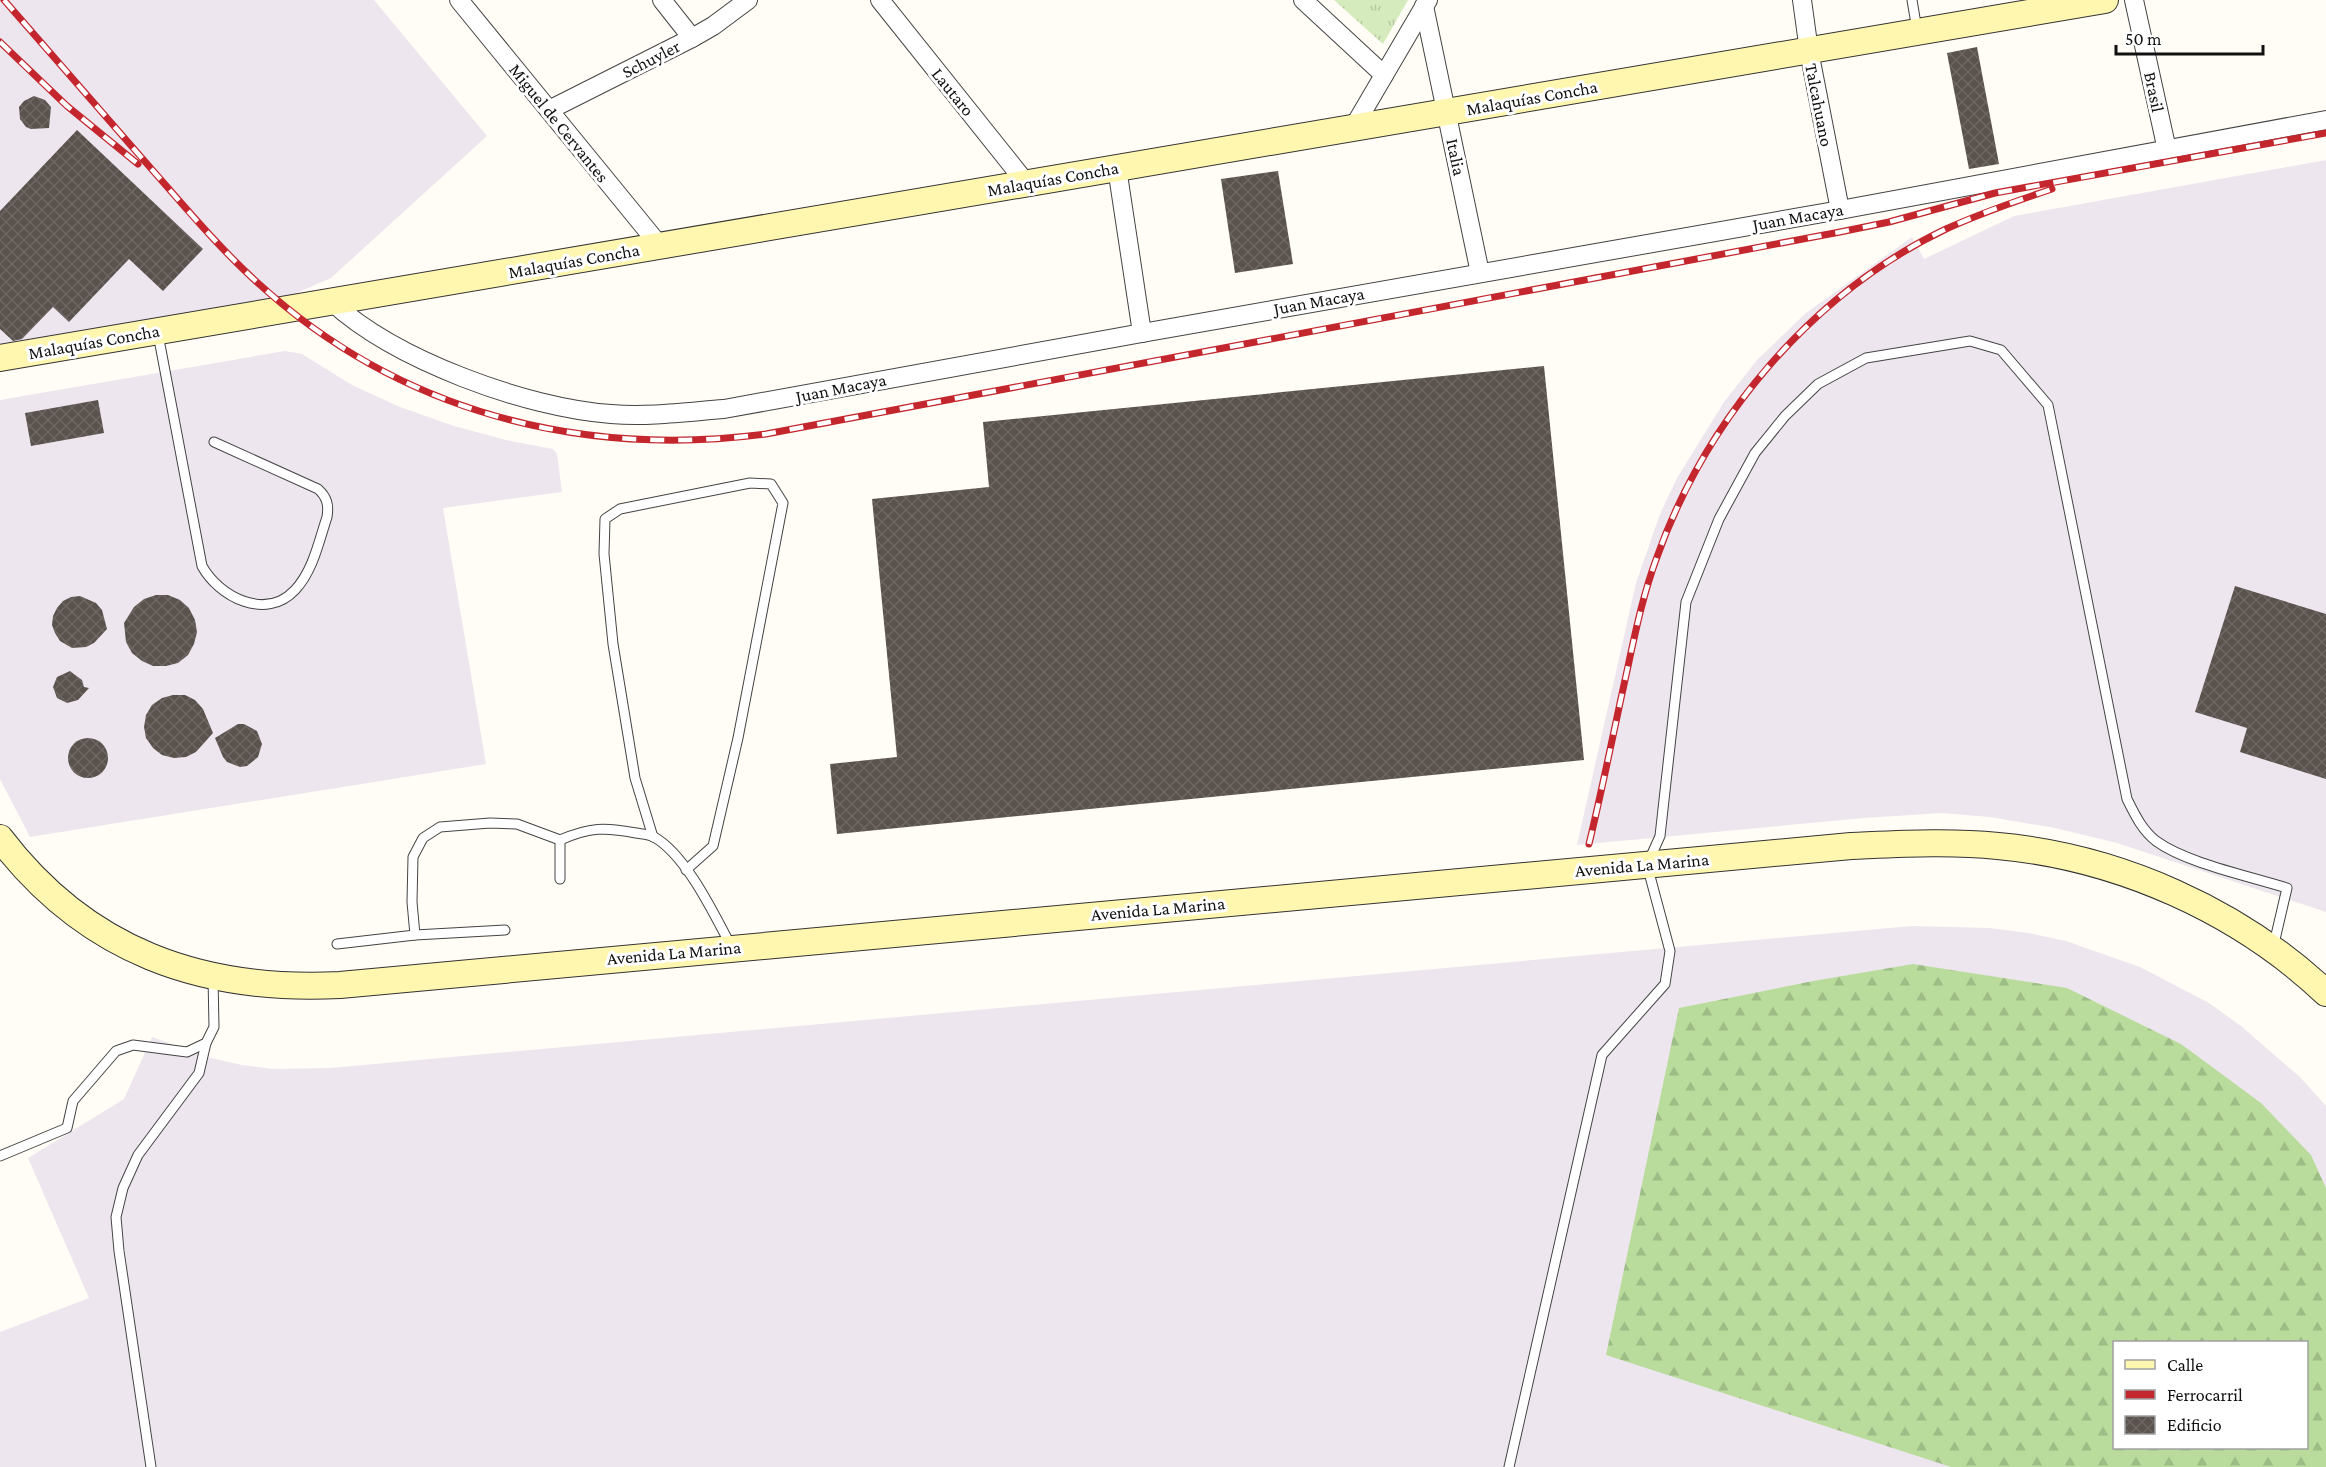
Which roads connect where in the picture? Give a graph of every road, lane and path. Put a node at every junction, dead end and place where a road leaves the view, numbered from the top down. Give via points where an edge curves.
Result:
1 (459, 0) edge
2 (662, 0) edge
3 (748, 0) edge
4 (880, 0) edge
5 (1303, 0) edge
6 (1802, 0) edge
7 (1912, 0) edge
8 (2134, 0) edge
9 (2094, 2) edge
10 (1426, 3) edge
11 (1917, 32) junction
12 (692, 38) junction
13 (1809, 51) junction
14 (1384, 75) junction
15 (549, 110) junction
16 (1447, 112) junction
17 (2326, 120) edge
18 (1353, 128) junction
19 (2167, 150) junction
20 (1117, 168) junction
21 (1027, 184) junction
22 (1840, 210) junction
23 (660, 246) junction
24 (1480, 273) junction
25 (332, 302) junction
26 (158, 332) junction
27 (1142, 333) junction
28 (0, 358) edge
29 (214, 442) dead end
30 (653, 837) junction
31 (0, 838) edge
32 (560, 840) junction
33 (1647, 865) junction
34 (686, 870) junction
35 (560, 879) dead end
36 (505, 930) dead end
37 (415, 935) junction
38 (337, 944) dead end
39 (733, 948) junction
40 (2273, 950) junction
41 (213, 977) junction
42 (2326, 993) edge
43 (206, 1043) junction
44 (0, 1156) edge
45 (151, 1467) edge
46 (1509, 1467) edge

1 - 15 street, Miguel de Cervantes
2 - 12 street
3 - 12 street, Schuyler
4 - 21 street, Lautaro
5 - 14 street
6 - 13 street, Talcahuano
7 - 11 lane
8 - 19 street, Brasil
9 - 11 main road, Malaquías Concha
10 - 14 street, Italia
10 - 16 street, Italia
11 - 13 main road, Malaquías Concha
12 - 15 street, Schuyler
13 - 16 main road, Malaquías Concha
13 - 22 street, Talcahuano
14 - 18 street, Italia
15 - 23 street, Miguel de Cervantes
16 - 18 main road, Malaquías Concha
16 - 24 street, Italia
17 - 19 street, Juan Macaya
18 - 20 main road, Malaquías Concha
19 - 22 street, Juan Macaya
20 - 21 main road, Malaquías Concha
20 - 27 street
21 - 23 main road, Malaquías Concha
22 - 24 street, Juan Macaya
23 - 25 main road, Malaquías Concha
24 - 27 street, Juan Macaya
25 - 26 main road, Malaquías Concha
25 - 27 street, Juan Macaya via 378,337 441,368 560,406 625,415 724,409
26 - 28 main road, Malaquías Concha
26 - 29 lane via 202,566 215,585 231,597 253,603 279,600 295,590 307,573 327,517 326,497 318,489
30 - 32 lane via 607,827
30 - 34 lane
30 - 34 lane via 635,778 613,644 604,554 605,519 620,509 750,483 771,484 783,503 738,738 713,846
31 - 41 main road, Avenida La Marina via 46,890 92,925 155,959
32 - 35 lane
32 - 37 lane via 517,824 490,823 440,827 423,838 413,857
33 - 39 main road, Avenida La Marina
33 - 40 main road, Avenida La Marina via 1892,844 1965,844 2032,850 2098,865 2161,887 2244,930
33 - 40 lane via 1660,836 1686,602 1719,519 1755,453 1818,384 1866,358 1970,341 2001,350 2048,405 2127,799 2138,823 2155,840 2180,855 2287,888
33 - 46 lane via 1670,951 1665,984 1602,1055
34 - 39 lane
36 - 37 lane
37 - 38 lane
39 - 41 main road, Avenida La Marina via 340,985 274,986
40 - 42 main road, Avenida La Marina
41 - 43 lane via 214,1027
43 - 44 lane via 187,1052 133,1045 116,1051 74,1101 67,1128
43 - 45 lane via 199,1073 138,1155 123,1188 117,1217

